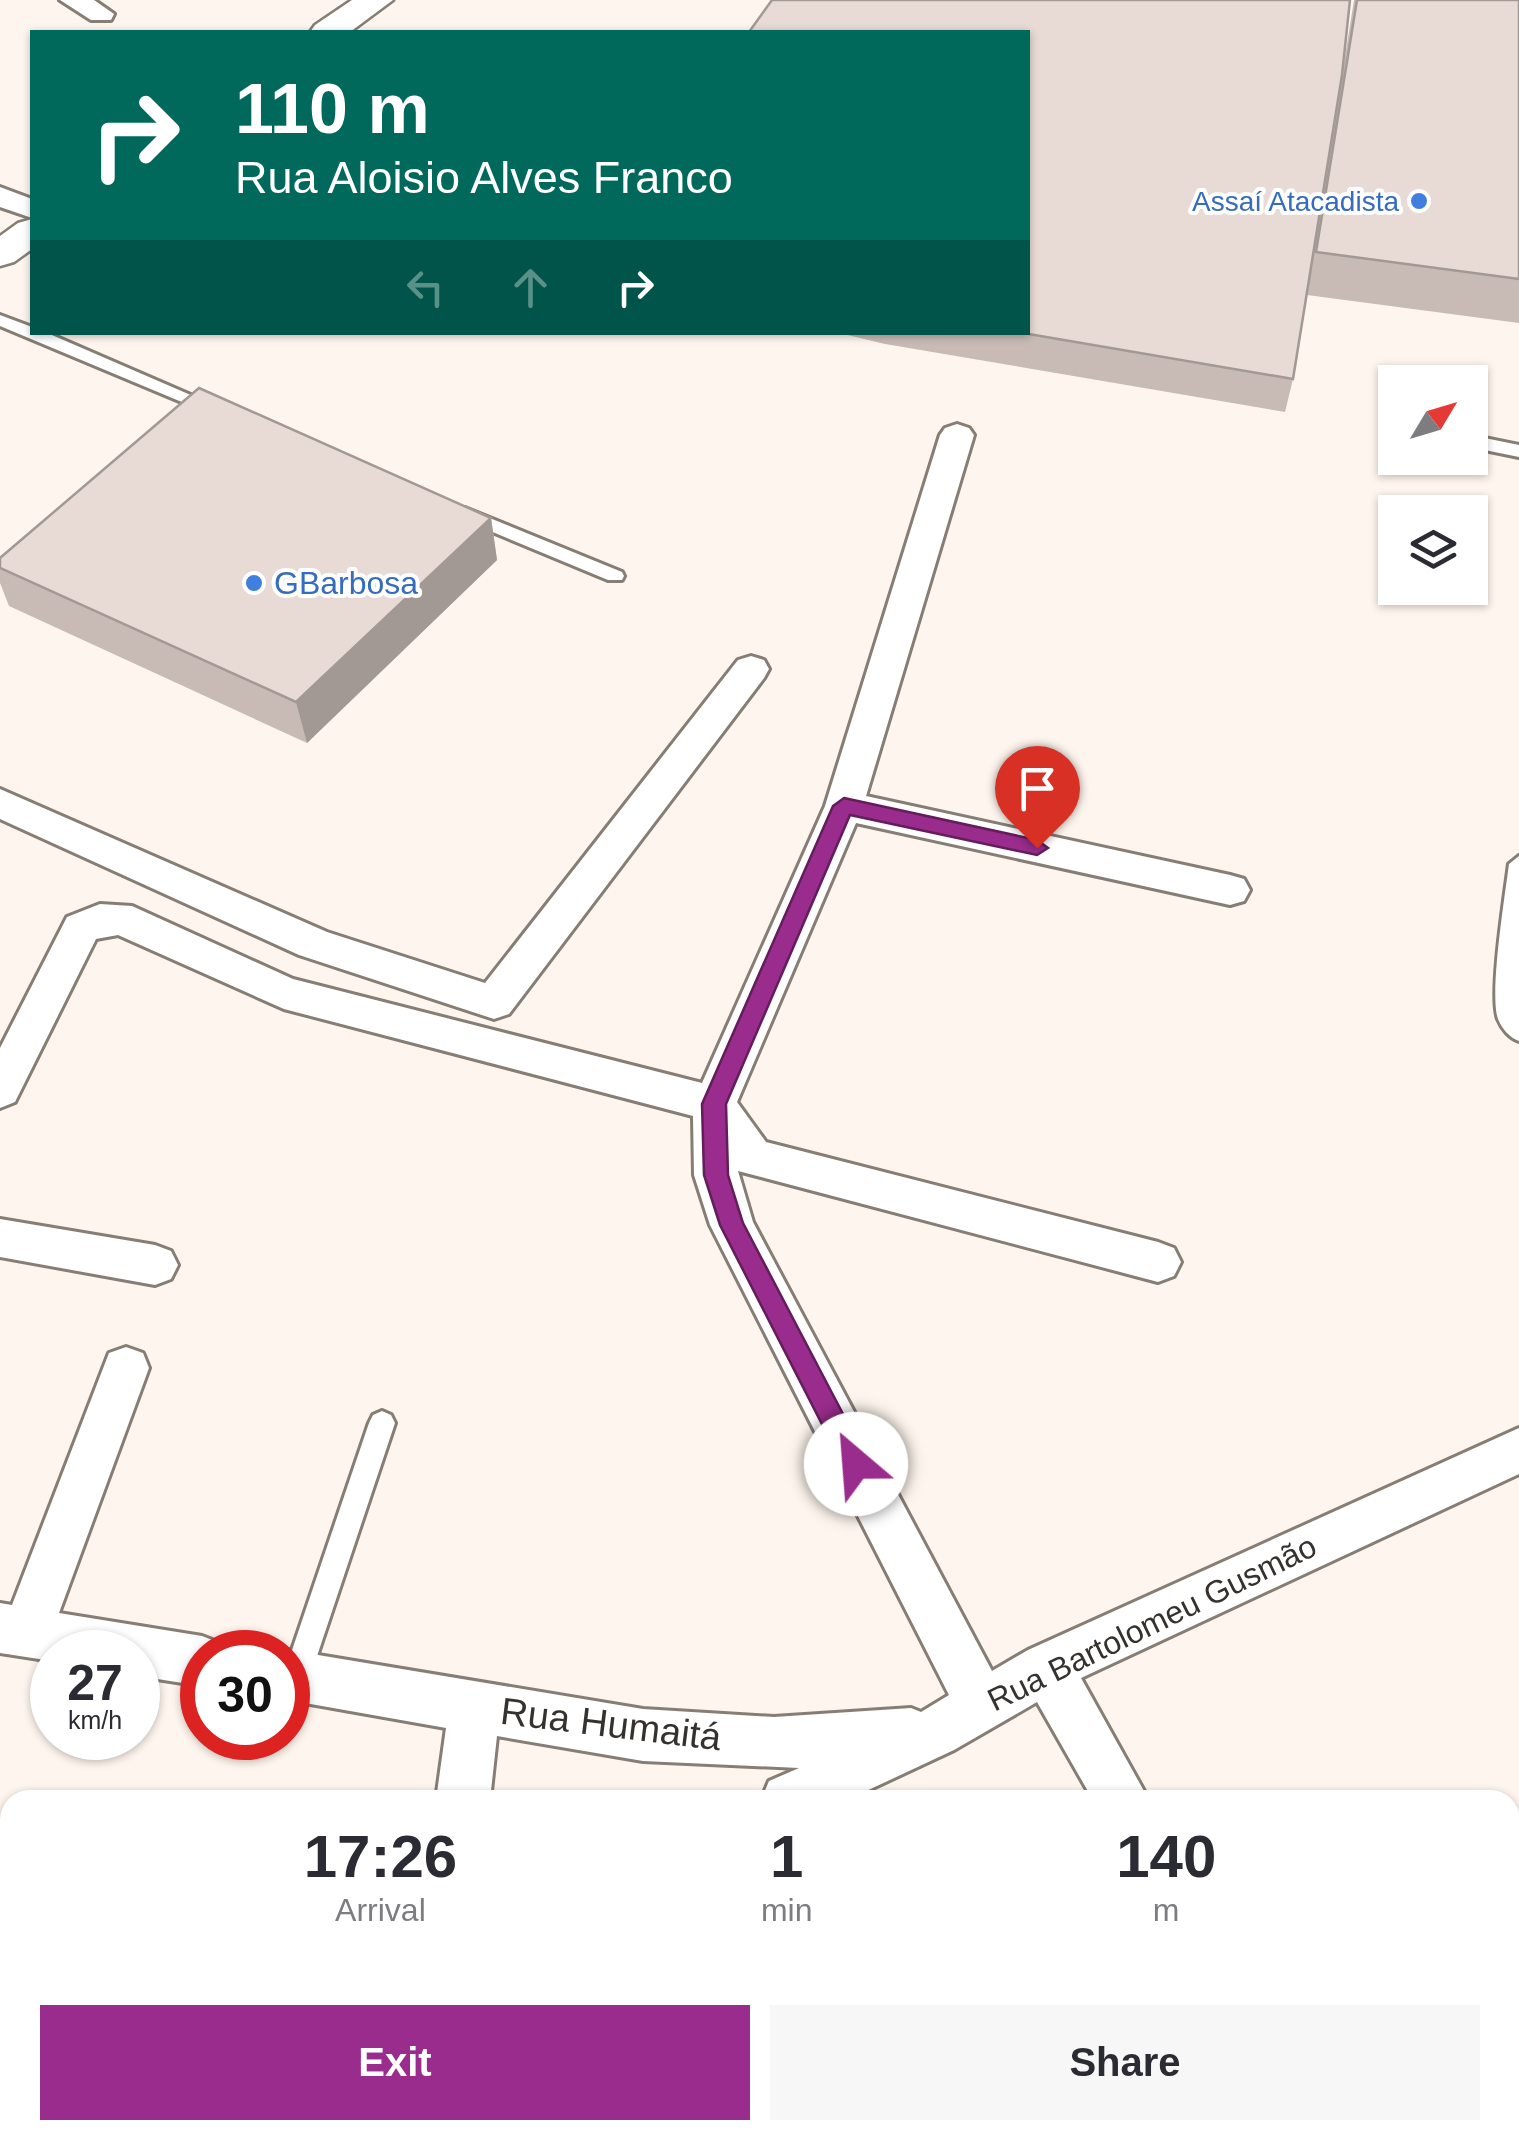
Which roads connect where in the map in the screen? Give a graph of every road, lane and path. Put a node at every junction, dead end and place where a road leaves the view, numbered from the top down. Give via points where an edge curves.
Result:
1 (73, 0) edge
2 (376, 0) edge
3 (101, 14) dead end
4 (330, 30) edge
5 (0, 196) edge
6 (30, 208) edge
7 (30, 232) edge
8 (0, 254) edge
9 (0, 320) edge
10 (30, 333) edge
11 (36, 335) edge
12 (235, 418) edge
13 (957, 435) dead end
14 (1488, 445) edge
15 (1519, 451) edge
16 (452, 508) edge
17 (616, 576) dead end
18 (751, 669) dead end
19 (0, 803) edge
20 (844, 806) junction
21 (1519, 864) edge
22 (1230, 890) dead end
23 (1519, 1032) edge
24 (0, 1090) edge
25 (714, 1104) junction
26 (0, 1238) edge
27 (1158, 1262) dead end
28 (155, 1265) dead end
29 (126, 1368) dead end
30 (382, 1423) dead end
31 (1519, 1450) edge
32 (14, 1629) edge
33 (308, 1630) edge
34 (180, 1657) edge
35 (1046, 1668) junction
36 (310, 1679) edge
37 (981, 1704) junction
38 (475, 1706) junction
39 (936, 1732) junction
40 (464, 1790) edge
41 (810, 1790) edge
42 (1116, 1790) edge

1 - 3 street
2 - 4 street
5 - 6 street
7 - 8 street
9 - 10 lane
11 - 12 lane
13 - 20 street
14 - 15 lane
16 - 17 lane
18 - 19 street via 494,1002 312,944
20 - 22 street
20 - 25 street
21 - 23 lane via 1508,1018
24 - 25 street via 81,928 113,917 284,993
25 - 27 street via 752,1156
25 - 37 street via 716,1175 732,1225
26 - 28 street
29 - 32 street
30 - 33 lane
31 - 35 street, Rua Bartolomeu Gusmão
32 - 34 street
35 - 37 street, Rua Bartolomeu Gusmão
35 - 42 street
36 - 38 street, Rua Humaitá
37 - 39 street, Rua Bartolomeu Gusmão
38 - 39 street, Rua Humaitá via 643,1735 774,1743
38 - 40 street
39 - 41 street, Rua Bartolomeu Gusmão

